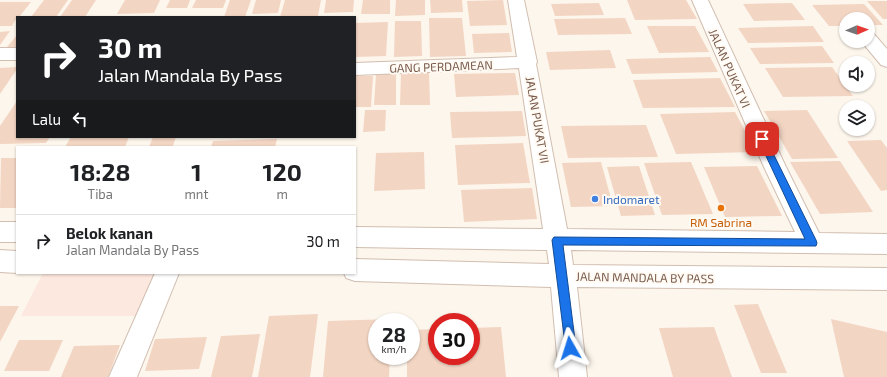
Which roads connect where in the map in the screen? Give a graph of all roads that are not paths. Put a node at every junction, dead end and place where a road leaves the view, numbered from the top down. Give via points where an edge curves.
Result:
1 (516, 0) edge
2 (700, 0) edge
3 (875, 46) edge
4 (0, 54) edge
5 (16, 54) edge
6 (887, 61) edge
7 (528, 62) junction
8 (356, 69) edge
9 (0, 232) edge
10 (16, 232) edge
11 (356, 237) edge
12 (557, 240) junction
13 (812, 243) junction
14 (887, 244) edge
15 (0, 262) edge
16 (16, 262) edge
17 (356, 270) edge
18 (167, 274) edge
19 (563, 276) junction
20 (887, 279) edge
21 (123, 377) edge
22 (573, 377) edge

1 - 7 street, JALAN PUKAT VII
2 - 13 street, JALAN PUKAT VI
3 - 6 street
4 - 5 street
7 - 8 street, GANG PERDAMEAN
7 - 12 street, JALAN PUKAT VII
9 - 10 street
11 - 12 street
12 - 13 street
12 - 19 street, JALAN PUKAT VII
13 - 14 street
15 - 16 street
17 - 19 street, JALAN MANDALA BY PASS
18 - 21 street
19 - 20 street, JALAN MANDALA BY PASS
19 - 22 street, JALAN PUKAT VII

